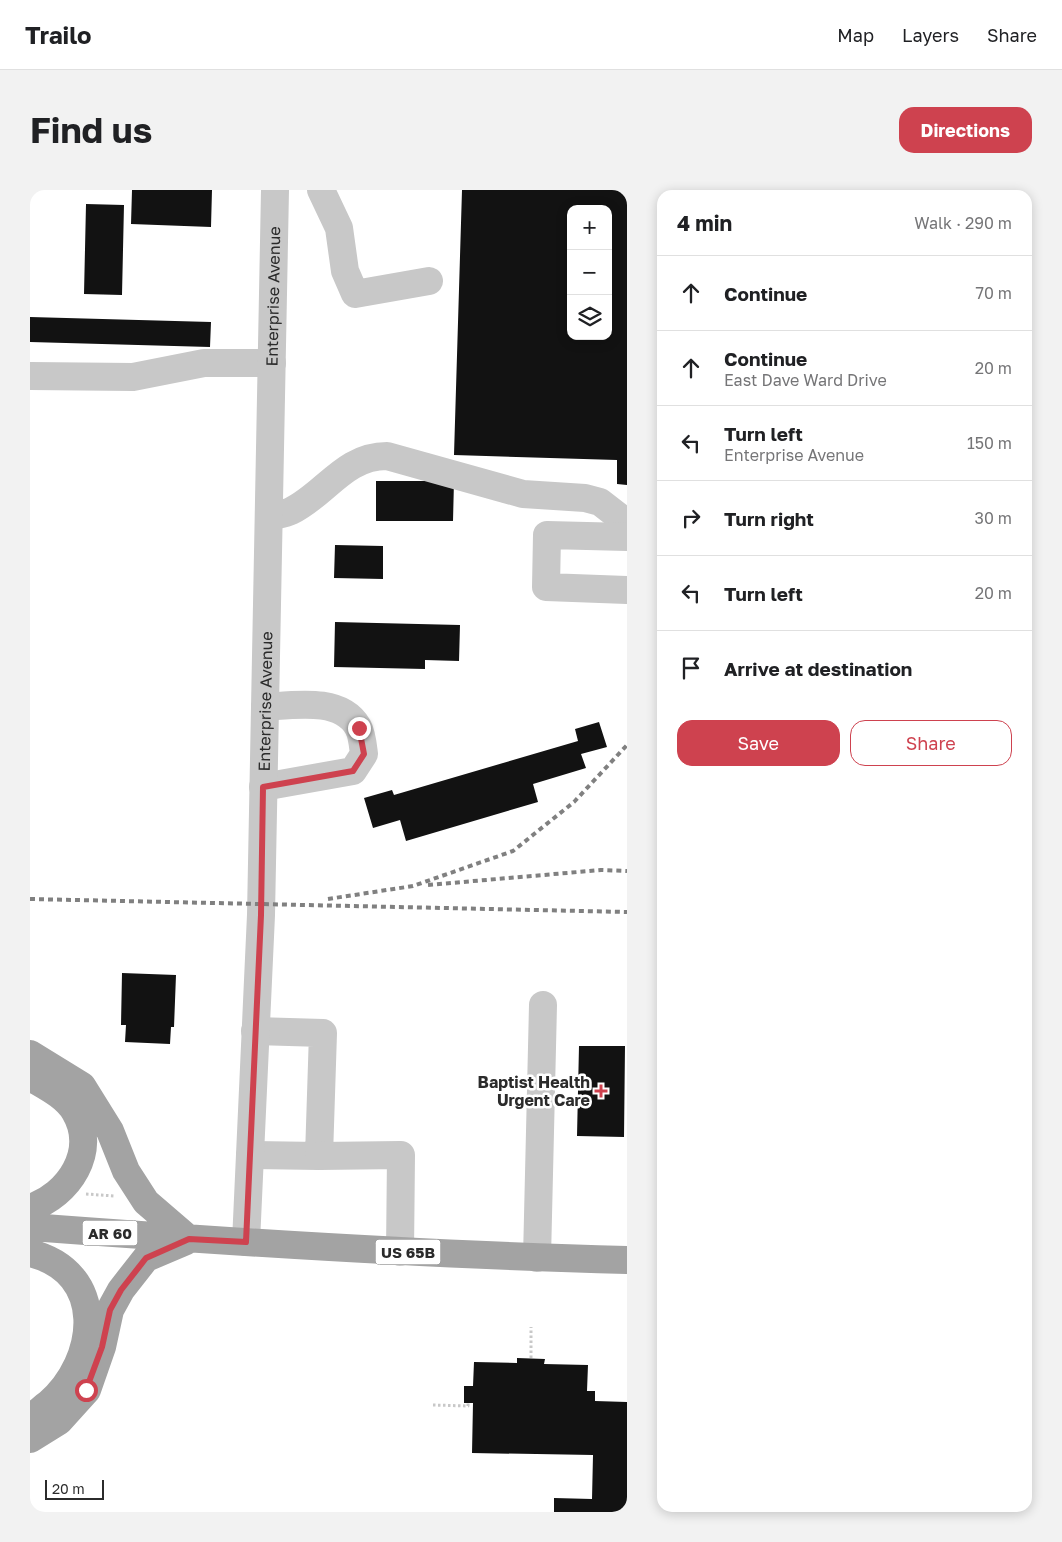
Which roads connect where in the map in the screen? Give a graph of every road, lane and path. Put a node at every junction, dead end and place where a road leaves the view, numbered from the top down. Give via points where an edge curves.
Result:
1 (275, 190) edge
2 (321, 190) edge
3 (429, 281) dead end
4 (272, 363) junction
5 (30, 376) edge
6 (269, 517) junction
7 (627, 523) edge
8 (627, 537) edge
9 (627, 590) edge
10 (265, 707) junction
11 (263, 787) junction
12 (543, 1005) dead end
13 (255, 1031) junction
14 (30, 1054) edge
15 (30, 1077) edge
16 (250, 1155) junction
17 (319, 1156) junction
18 (85, 1194) dead end
19 (122, 1197) dead end
20 (30, 1208) edge
21 (30, 1227) edge
22 (189, 1239) junction
23 (246, 1242) junction
24 (400, 1252) junction
25 (30, 1253) edge
26 (537, 1258) junction
27 (627, 1260) edge
28 (531, 1327) dead end
29 (531, 1358) dead end
30 (468, 1403) dead end
31 (433, 1405) dead end
32 (30, 1418) edge
33 (30, 1439) edge

1 - 4 street, Enterprise Avenue
2 - 3 street via 339,228 345,271 355,294
4 - 5 street via 204,363 133,377
4 - 6 street, Enterprise Avenue
6 - 7 street via 292,511 358,461 387,456 523,494 600,502
6 - 10 street, Enterprise Avenue
8 - 9 street via 547,535 546,588
10 - 11 street, Enterprise Avenue
10 - 11 street via 325,706 345,711 359,728 364,754 353,771
11 - 13 street, Enterprise Avenue
12 - 26 street
13 - 16 street, Enterprise Avenue
13 - 17 street via 323,1033
14 - 22 main road via 82,1086 110,1131 126,1171 146,1202
15 - 20 main road via 58,1094 75,1111 85,1135 81,1161 63,1187
16 - 17 street
16 - 23 street, Enterprise Avenue
17 - 24 street via 401,1155
18 - 19 path
21 - 22 main road, AR 60
22 - 23 main road, US 65B
22 - 33 main road, US 65B via 146,1258 110,1310 102,1347 86,1390 59,1421
23 - 24 main road, US 65B
24 - 26 main road, US 65B
25 - 32 main road via 62,1266 81,1288 88,1321 82,1357 63,1390
26 - 27 main road, US 65B
28 - 29 path
30 - 31 path via 468,1406

